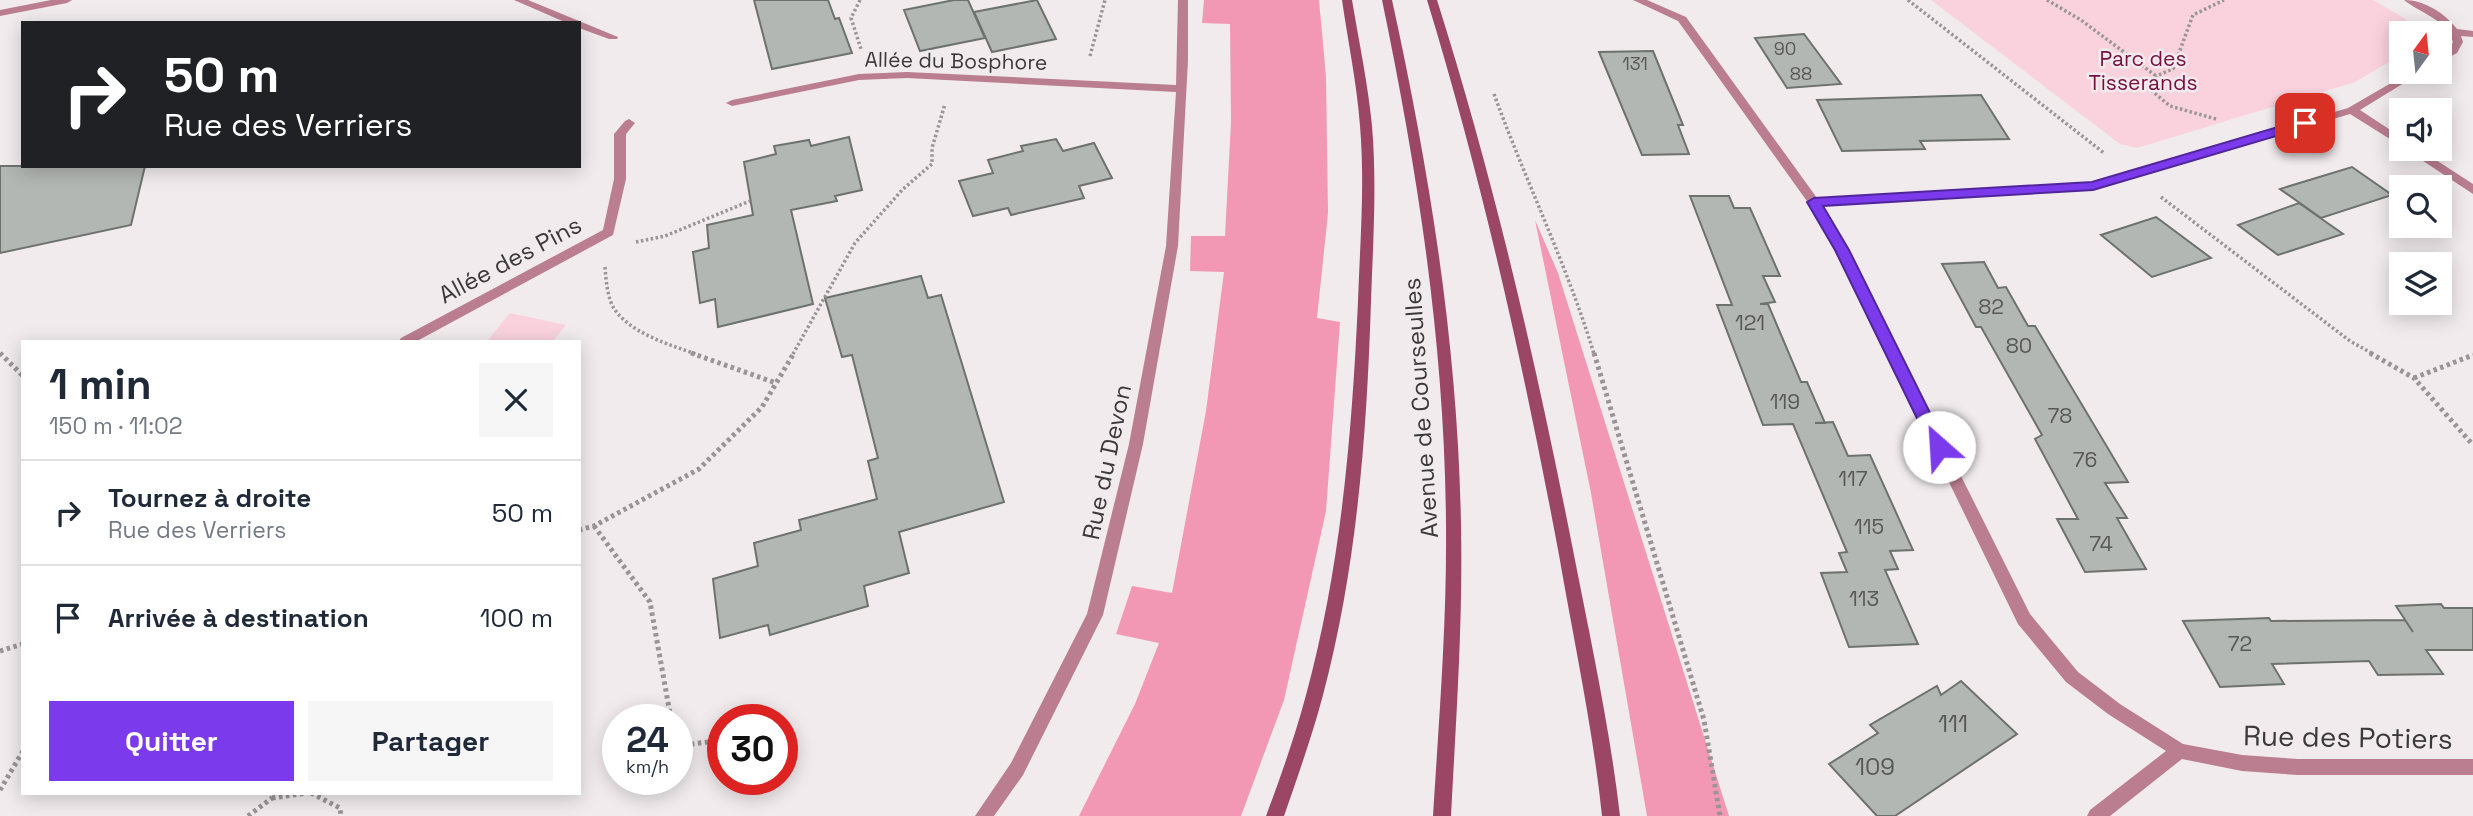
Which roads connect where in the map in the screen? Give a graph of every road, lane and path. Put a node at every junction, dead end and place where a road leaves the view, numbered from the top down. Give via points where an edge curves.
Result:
1 (67, 0) edge
2 (519, 0) edge
3 (860, 0) edge
4 (1105, 0) edge
5 (1184, 0) edge
6 (1347, 0) edge
7 (1387, 0) edge
8 (1432, 0) edge
9 (1638, 0) edge
10 (1908, 0) edge
11 (2047, 0) edge
12 (2224, 0) edge
13 (2409, 0) edge
14 (0, 13) edge
15 (573, 21) edge
16 (581, 24) edge
17 (2456, 32) junction
18 (2473, 34) edge
19 (613, 37) dead end
20 (860, 46) dead end
21 (2452, 52) edge
22 (2156, 76) junction
23 (953, 78) junction
24 (1083, 84) junction
25 (2396, 84) edge
26 (1491, 86) dead end
27 (1181, 89) junction
28 (732, 103) dead end
29 (2352, 110) junction
30 (2218, 120) dead end
31 (629, 124) dead end
32 (2389, 134) edge
33 (2429, 161) edge
34 (2130, 173) junction
35 (2473, 190) edge
36 (750, 201) dead end
37 (1814, 202) junction
38 (609, 232) junction
39 (602, 246) junction
40 (408, 340) edge
41 (0, 353) edge
42 (2473, 355) edge
43 (21, 374) edge
44 (2414, 378) junction
45 (776, 383) junction
46 (2473, 445) edge
47 (594, 526) junction
48 (581, 529) edge
49 (21, 645) edge
50 (0, 650) edge
51 (668, 704) edge
52 (2180, 751) junction
53 (21, 754) edge
54 (2473, 766) edge
55 (0, 790) edge
56 (273, 795) edge
57 (312, 795) edge
58 (248, 816) edge
59 (341, 816) edge
60 (984, 816) edge
61 (1275, 816) edge
62 (1442, 816) edge
63 (1611, 816) edge
64 (1720, 816) edge
65 (2096, 816) edge

1 - 14 street
2 - 15 street
3 - 20 path via 850,19
4 - 24 path
5 - 27 street, Rue du Devon
6 - 61 main road via 1366,127 1368,215 1358,434 1342,576 1326,652 1307,727
7 - 62 main road, Avenue de Courseulles via 1424,178 1451,448 1454,600
8 - 63 main road via 1491,197 1542,429
9 - 37 street, Rue des Potiers via 1682,19
10 - 34 path
11 - 22 path
12 - 22 path via 2196,11 2187,21 2172,69
13 - 17 street
16 - 19 street
17 - 18 street
17 - 21 street via 2458,42
22 - 30 path via 2152,91 2170,106
23 - 24 street, Allée du Bosphore
23 - 28 street, Allée du Bosphore via 859,77
23 - 45 path via 932,148 932,164 855,243
24 - 27 street, Allée du Bosphore
25 - 29 street
26 - 64 path via 1577,294 1704,720
27 - 60 street, Rue du Devon via 1172,246 1136,444 1095,615 1017,769
29 - 32 street
29 - 34 street
31 - 38 street, Allée des Pins via 620,134 620,179
33 - 35 street
34 - 37 street via 2093,186
34 - 44 path via 2350,341
36 - 39 path via 665,236
37 - 52 street, Rue des Potiers via 2024,619 2072,677
38 - 39 path
38 - 40 street, Allée des Pins
39 - 45 path via 609,295 616,312 630,325
41 - 43 path
42 - 44 path
44 - 46 path
45 - 47 path via 762,407 699,469
47 - 48 path
47 - 51 path via 650,602
49 - 50 path
52 - 54 street, Rue des Potiers via 2242,763 2298,767
52 - 65 street
53 - 55 path
56 - 58 path
57 - 59 path via 340,808

